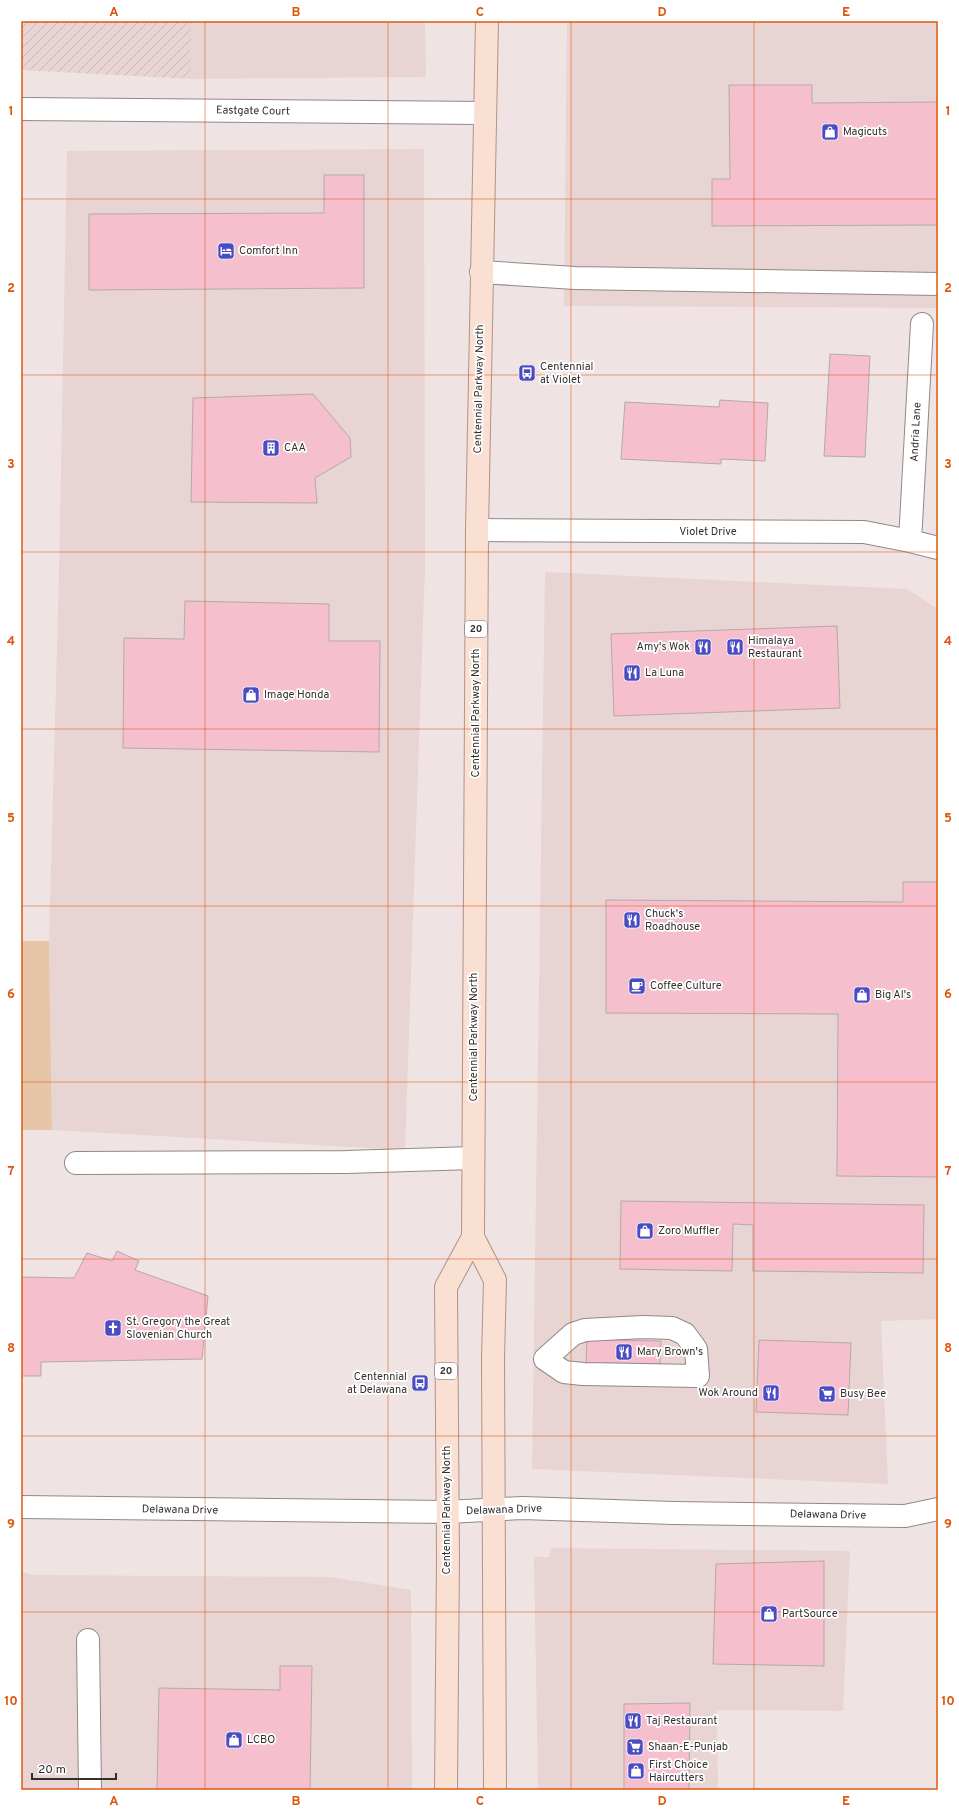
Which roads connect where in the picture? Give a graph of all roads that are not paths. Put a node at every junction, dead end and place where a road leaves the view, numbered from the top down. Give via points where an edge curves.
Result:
1 (487, 21) edge
2 (21, 109) edge
3 (484, 113) junction
4 (481, 272) junction
5 (938, 284) edge
6 (922, 324) dead end
7 (477, 530) junction
8 (910, 541) junction
9 (938, 548) edge
10 (473, 1158) junction
11 (76, 1162) dead end
12 (473, 1237) junction
13 (698, 1376) joint
14 (21, 1507) edge
15 (494, 1510) junction
16 (938, 1510) edge
17 (447, 1512) junction
18 (88, 1640) dead end
19 (90, 1790) edge
20 (446, 1790) edge
21 (495, 1790) edge

1 - 3 main road, Centennial Parkway North / 20
2 - 3 street, Eastgate Court
3 - 4 main road, Centennial Parkway North / 20
4 - 5 street via 575,278
4 - 7 main road, Centennial Parkway North / 20
6 - 8 street, Andria Lane
7 - 8 street, Violet Drive via 864,532
7 - 10 main road, Centennial Parkway North / 20
8 - 9 street, Violet Drive
10 - 11 street via 346,1162
10 - 12 main road, Centennial Parkway North / 20
12 - 15 main road, Centennial Parkway North / 20 via 494,1280
12 - 17 main road, Centennial Parkway North / 20 via 446,1287
13 - 13 street via 696,1349 685,1334 672,1328 584,1330 573,1334 545,1359 564,1372
14 - 17 street, Delawana Drive
15 - 16 street, Delawana Drive via 522,1508 905,1516
15 - 17 street, Delawana Drive
15 - 21 main road, Centennial Parkway North / 20
17 - 20 main road, Centennial Parkway North / 20
18 - 19 street

